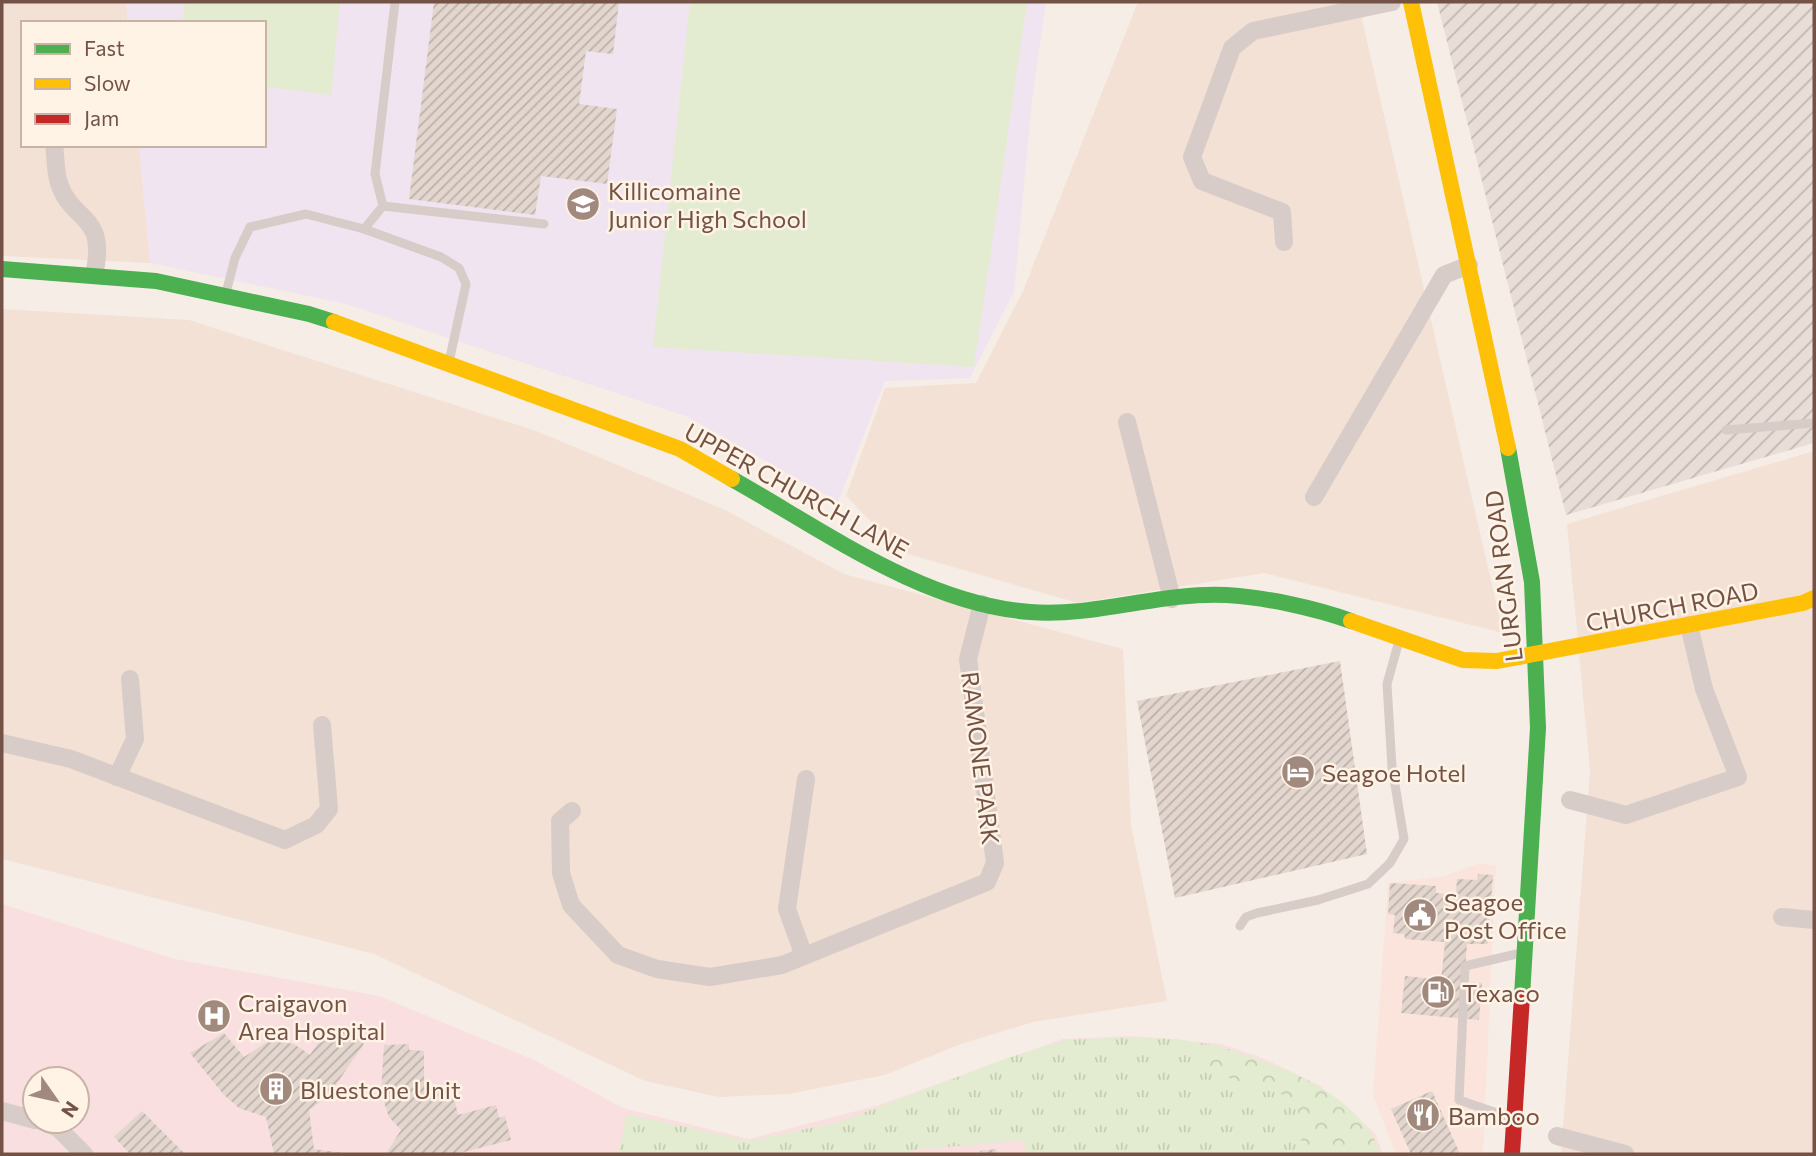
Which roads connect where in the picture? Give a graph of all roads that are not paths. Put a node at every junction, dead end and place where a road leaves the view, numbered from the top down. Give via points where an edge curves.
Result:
1 (395, 2) edge
2 (1392, 2) edge
3 (1410, 2) edge
4 (54, 147) edge
5 (383, 206) junction
6 (544, 224) dead end
7 (364, 229) junction
8 (1284, 242) dead end
9 (1469, 265) junction
10 (2, 269) edge
11 (94, 275) junction
12 (225, 295) junction
13 (449, 362) junction
14 (1127, 422) dead end
15 (1814, 423) edge
16 (1726, 430) dead end
17 (1314, 497) dead end
18 (1814, 598) edge
19 (1172, 599) junction
20 (982, 604) junction
21 (1689, 625) junction
22 (1400, 639) junction
23 (1537, 655) junction
24 (130, 678) dead end
25 (323, 725) dead end
26 (2, 743) edge
27 (117, 777) junction
28 (806, 779) dead end
29 (1570, 800) dead end
30 (572, 811) dead end
31 (1782, 917) dead end
32 (1814, 920) edge
33 (1240, 926) dead end
34 (1525, 952) junction
35 (804, 956) junction
36 (2, 1111) edge
37 (21, 1116) edge
38 (1514, 1119) junction
39 (65, 1135) edge
40 (1557, 1136) dead end
41 (84, 1154) edge
42 (1512, 1154) edge
43 (1625, 1154) edge

1 - 5 lane via 375,173
2 - 8 street via 1253,31 1232,48 1192,156 1202,181 1282,212
3 - 9 street, LURGAN ROAD
4 - 11 street via 59,184 94,230 99,254
5 - 6 lane
5 - 7 lane
7 - 12 lane via 306,214 250,227
7 - 13 lane via 459,268 466,284
9 - 17 street via 1444,275
9 - 23 street, LURGAN ROAD via 1524,526
10 - 11 street, UPPER CHURCH LANE
11 - 12 street, UPPER CHURCH LANE
12 - 13 street, UPPER CHURCH LANE via 309,314
13 - 20 street, UPPER CHURCH LANE via 680,449 900,574
14 - 19 street
15 - 16 lane
18 - 21 street, CHURCH ROAD
19 - 20 street, UPPER CHURCH LANE via 1079,613 1029,612
19 - 22 street, UPPER CHURCH LANE via 1226,595 1276,601 1325,612
20 - 35 street, RAMONE PARK via 968,659 995,863 987,882
21 - 23 street, CHURCH ROAD
21 - 29 street via 1704,689 1738,777 1626,816
22 - 23 street, UPPER CHURCH LANE via 1463,660
22 - 33 lane via 1387,684 1392,767 1404,839 1390,863 1368,884 1257,913 1246,917
23 - 34 street, LURGAN ROAD via 1537,749
24 - 27 street via 135,739
25 - 27 street via 330,809 316,825 285,840
26 - 27 street via 71,759
28 - 35 street via 787,909
30 - 35 street, RAMONE PARK via 560,821 561,873 571,905 618,955 657,969 710,977 782,965
31 - 32 street
34 - 38 street, LURGAN ROAD
34 - 38 lane via 1465,966 1458,1100
36 - 37 street
38 - 42 street, LURGAN ROAD
39 - 41 street
40 - 43 street

